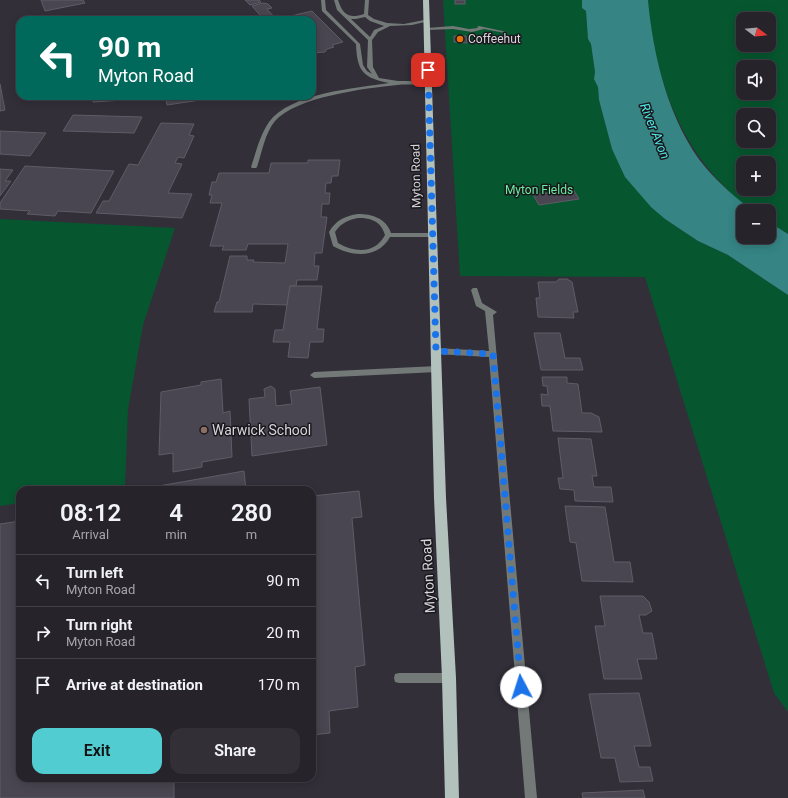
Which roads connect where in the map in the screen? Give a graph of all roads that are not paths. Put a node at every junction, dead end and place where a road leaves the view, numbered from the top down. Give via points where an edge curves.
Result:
1 (323, 0) edge
2 (336, 0) edge
3 (367, 0) edge
4 (426, 0) edge
5 (366, 15) junction
6 (347, 17) junction
7 (427, 20) junction
8 (391, 24) junction
9 (427, 29) junction
10 (505, 32) dead end
11 (370, 40) junction
12 (378, 79) junction
13 (428, 83) junction
14 (398, 84) junction
15 (316, 98) edge
16 (307, 100) edge
17 (254, 167) dead end
18 (388, 234) junction
19 (433, 235) junction
20 (475, 290) dead end
21 (436, 351) junction
22 (493, 354) junction
23 (437, 369) junction
24 (314, 375) dead end
25 (399, 678) dead end
26 (449, 678) junction
27 (452, 798) edge
28 (531, 798) edge

1 - 12 street via 324,10 358,44 360,66 366,73
2 - 6 street via 339,9
3 - 5 street
4 - 7 main road, Myton Road
5 - 6 street
5 - 8 street via 375,21
6 - 11 street
7 - 8 street via 414,24
7 - 9 main road, Myton Road
8 - 11 street via 376,31
9 - 10 street via 457,28 475,31 493,28
9 - 13 main road, Myton Road
11 - 12 street via 370,67
12 - 14 street
13 - 14 street
13 - 19 main road, Myton Road
14 - 15 street
16 - 17 street via 278,114 269,125
18 - 18 street via 387,228 376,218 362,216 340,221 332,232 335,244 348,252 357,253 382,246
18 - 19 street
19 - 21 main road, Myton Road
20 - 22 street via 479,304 491,311
21 - 22 street
21 - 23 main road, Myton Road
22 - 28 street
23 - 24 street
23 - 26 main road, Myton Road via 440,498
25 - 26 street
26 - 27 main road, Myton Road

